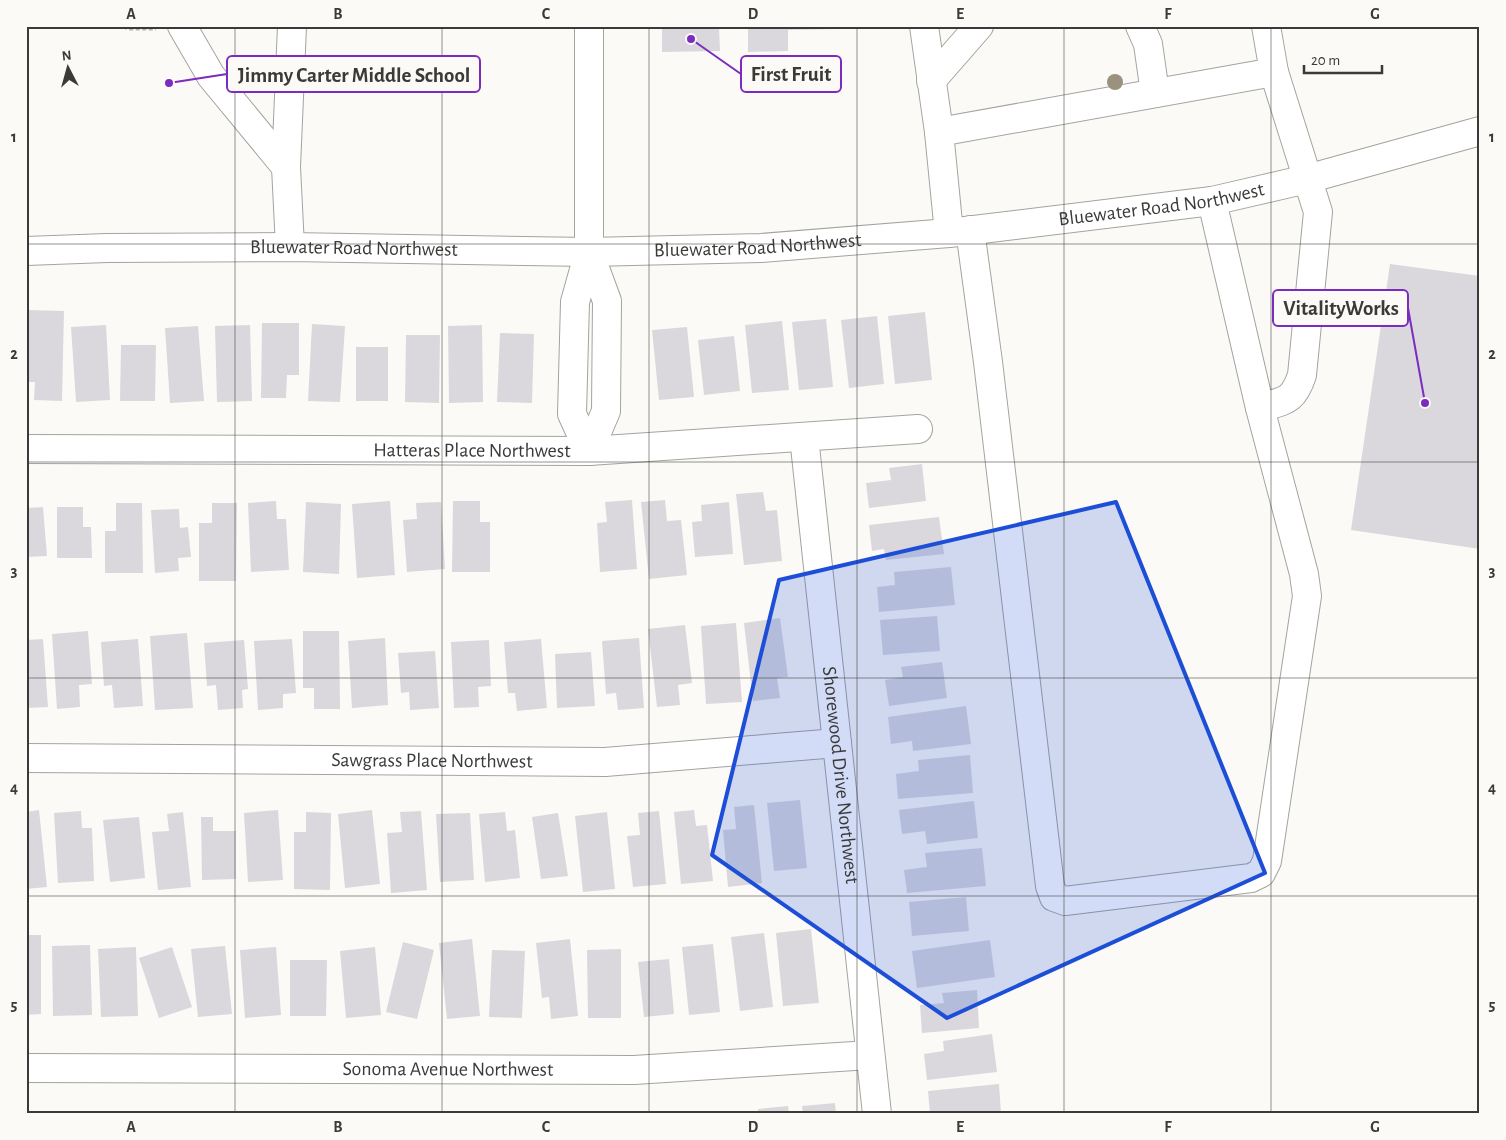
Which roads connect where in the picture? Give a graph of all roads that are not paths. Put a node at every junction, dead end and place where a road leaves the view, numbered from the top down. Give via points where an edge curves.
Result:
1 (292, 26) edge
2 (589, 26) edge
3 (924, 26) edge
4 (979, 26) edge
5 (1266, 26) edge
6 (172, 27) edge
7 (1144, 35) edge
8 (1274, 72) junction
9 (931, 81) junction
10 (1155, 94) junction
11 (1480, 131) edge
12 (939, 132) junction
13 (286, 167) junction
14 (1307, 179) junction
15 (1212, 201) junction
16 (960, 232) junction
17 (290, 247) junction
18 (26, 251) edge
19 (589, 252) junction
20 (1260, 408) junction
21 (918, 429) dead end
22 (804, 438) junction
23 (26, 449) edge
24 (589, 451) junction
25 (837, 743) junction
26 (26, 758) edge
27 (870, 1055) junction
28 (26, 1068) edge
29 (876, 1114) edge

1 - 13 street
2 - 19 street
3 - 9 street
4 - 9 street
5 - 8 street
6 - 13 street
7 - 10 street
8 - 10 street
8 - 14 street
9 - 12 street
10 - 12 street
11 - 14 street, Bluewater Road Northwest
12 - 16 street
13 - 17 street
14 - 15 street, Bluewater Road Northwest
14 - 20 street via 1318,212 1302,375 1293,396
15 - 16 street, Bluewater Road Northwest
15 - 20 street
16 - 19 street, Bluewater Road Northwest via 761,248
16 - 20 street via 988,362 1050,886 1054,898 1065,902 1252,878 1261,873 1267,861 1307,596
17 - 18 street, Bluewater Road Northwest
17 - 19 street, Bluewater Road Northwest
19 - 24 street via 575,302 572,414
21 - 22 street, Hatteras Place Northwest
22 - 24 street, Hatteras Place Northwest
22 - 25 street, Shorewood Drive Northwest
23 - 24 street, Hatteras Place Northwest
25 - 26 street, Sawgrass Place Northwest via 605,762
25 - 27 street, Shorewood Drive Northwest
27 - 28 street, Sonoma Avenue Northwest via 634,1070
27 - 29 street, Shorewood Drive Northwest

